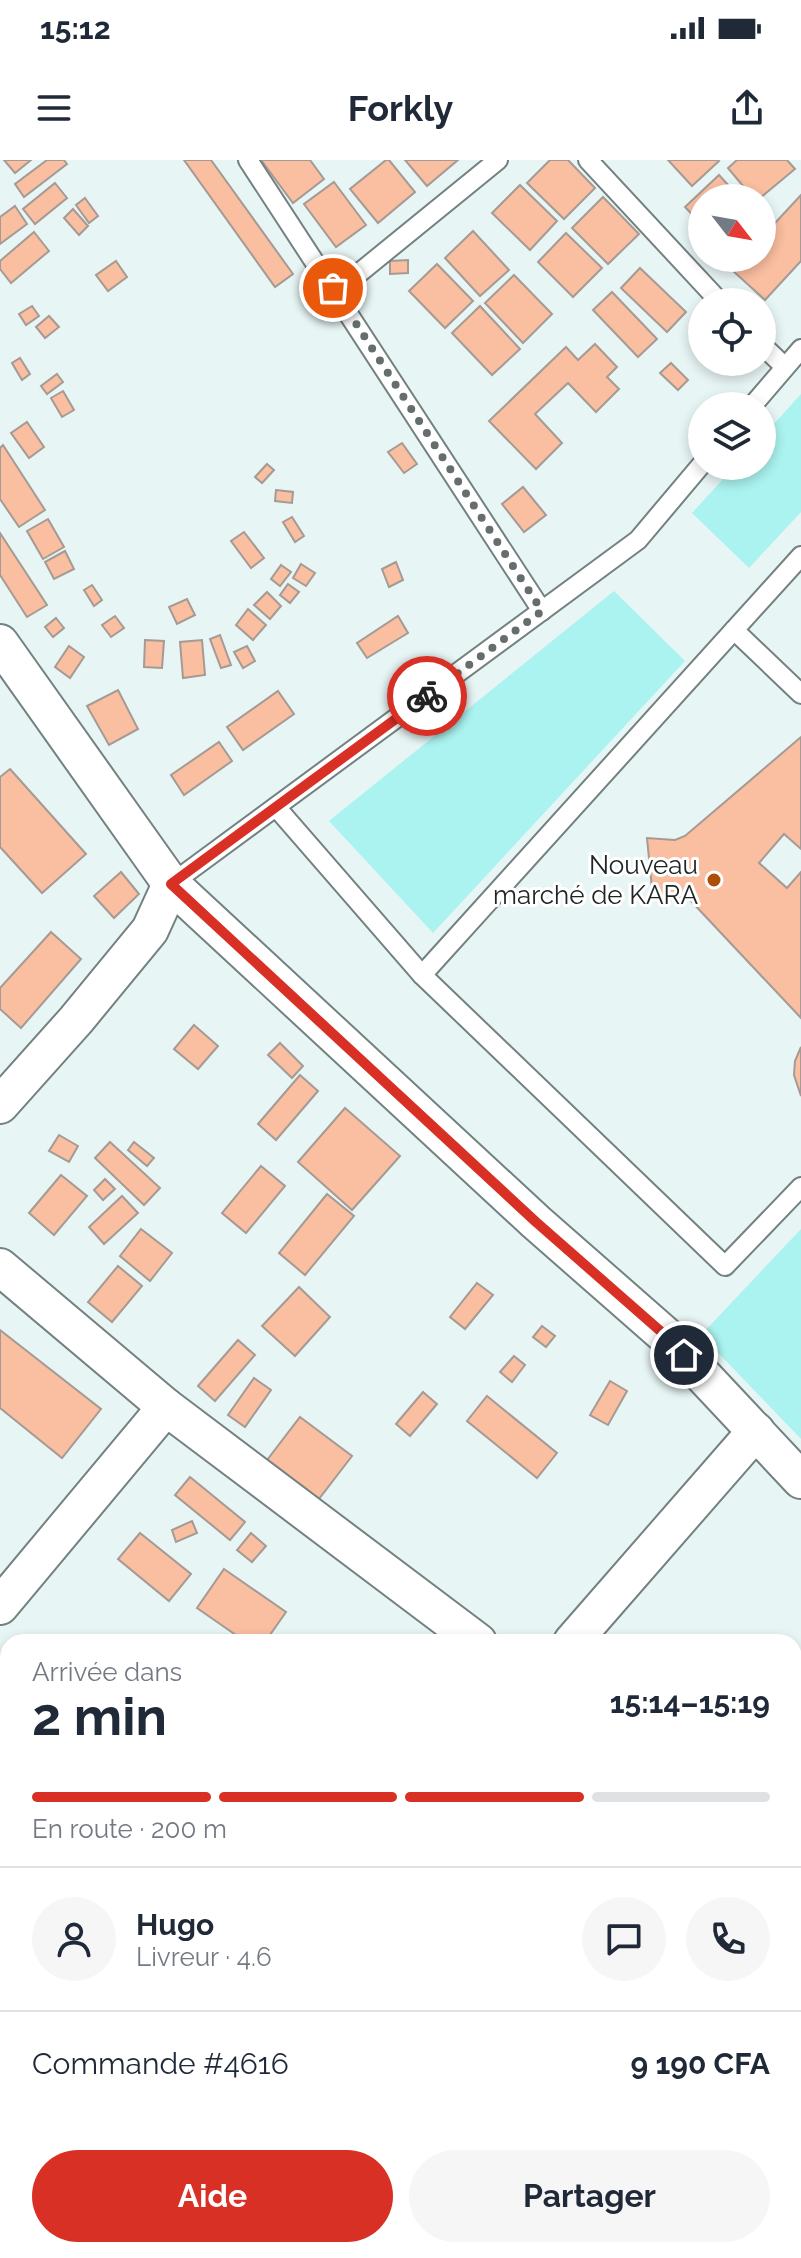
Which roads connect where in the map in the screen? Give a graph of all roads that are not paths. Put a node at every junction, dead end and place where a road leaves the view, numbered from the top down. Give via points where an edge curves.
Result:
1 (248, 160) edge
2 (498, 160) edge
3 (588, 160) edge
4 (333, 288) junction
5 (707, 288) edge
6 (801, 349) edge
7 (776, 358) edge
8 (785, 367) junction
9 (764, 392) edge
10 (689, 480) edge
11 (801, 556) edge
12 (542, 611) junction
13 (734, 630) junction
14 (0, 643) edge
15 (801, 694) edge
16 (276, 807) junction
17 (171, 884) junction
18 (422, 975) junction
19 (0, 1105) edge
20 (801, 1187) edge
21 (0, 1267) edge
22 (166, 1407) junction
23 (756, 1431) junction
24 (801, 1480) edge
25 (0, 1606) edge
26 (467, 1634) edge
27 (579, 1634) edge

1 - 4 lane
2 - 4 lane via 353,278
3 - 5 lane
4 - 12 lane
6 - 8 lane
7 - 8 lane
8 - 9 lane
10 - 12 lane via 638,540
11 - 13 lane
12 - 16 lane
13 - 15 lane
13 - 18 lane
14 - 17 street
16 - 17 lane
16 - 18 lane
17 - 19 street via 150,930
17 - 23 street via 666,1336
18 - 20 lane via 725,1266
21 - 22 street
22 - 25 street
22 - 26 street
23 - 24 street
23 - 27 street

